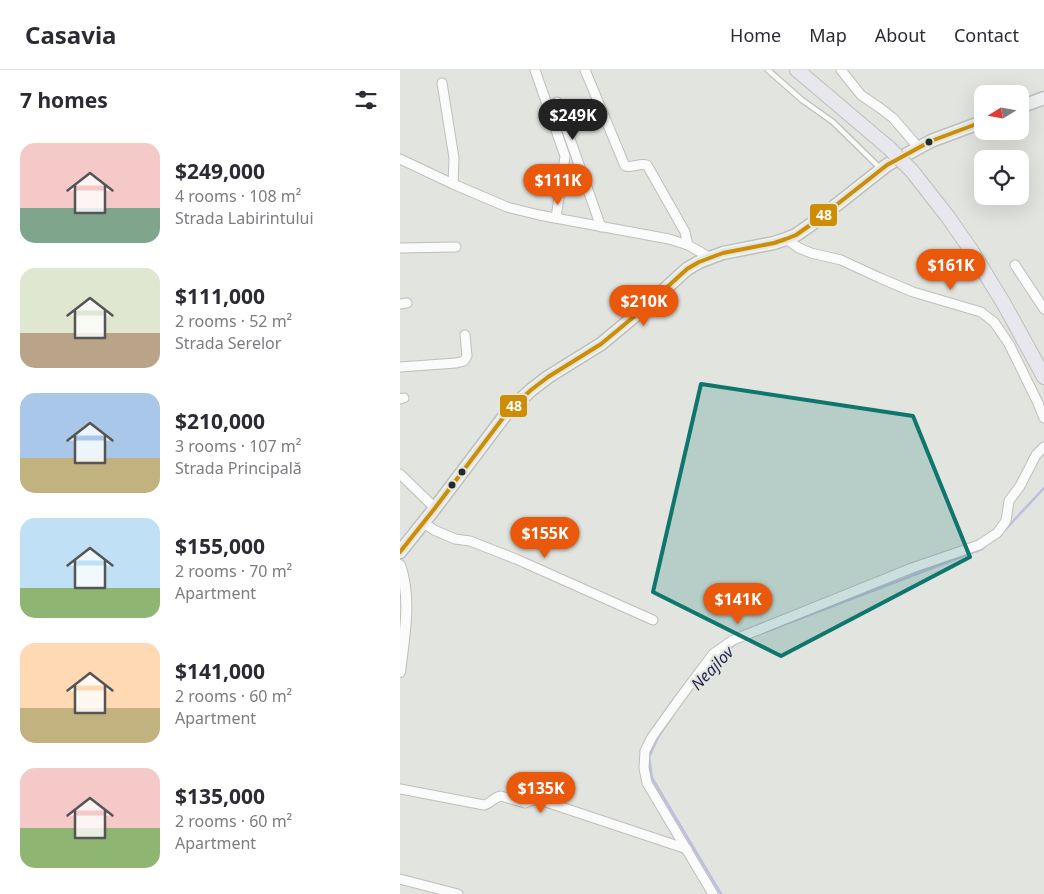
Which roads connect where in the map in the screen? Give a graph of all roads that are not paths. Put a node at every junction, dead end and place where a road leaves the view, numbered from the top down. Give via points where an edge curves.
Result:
1 (535, 70) edge
2 (585, 70) edge
3 (768, 70) edge
4 (797, 70) edge
5 (841, 70) edge
6 (442, 83) dead end
7 (1044, 98) edge
8 (557, 102) dead end
9 (1029, 104) edge
10 (974, 125) edge
11 (918, 147) junction
12 (400, 159) edge
13 (881, 169) junction
14 (453, 184) junction
15 (556, 218) junction
16 (601, 227) junction
17 (786, 239) junction
18 (688, 245) junction
19 (456, 247) dead end
20 (400, 248) edge
21 (709, 257) junction
22 (1015, 266) dead end
23 (1044, 309) edge
24 (465, 335) dead end
25 (400, 366) edge
26 (1044, 377) edge
27 (1044, 418) edge
28 (1044, 447) edge
29 (400, 474) edge
30 (435, 508) junction
31 (424, 523) junction
32 (400, 552) edge
33 (400, 565) edge
34 (653, 620) dead end
35 (400, 672) edge
36 (400, 788) edge
37 (687, 849) junction
38 (400, 879) edge
39 (458, 894) edge
40 (713, 894) edge

1 - 15 street via 565,156
2 - 18 street via 625,166 647,166
3 - 13 lane via 833,122
4 - 26 main road, bridge via 889,148 912,172 971,250
5 - 11 street via 861,95 892,118
6 - 14 street via 454,158
7 - 9 main road
8 - 16 street
10 - 11 main road
11 - 13 main road
12 - 14 street
13 - 17 main road via 816,222
14 - 15 street via 508,207
15 - 16 street
16 - 18 street
17 - 21 main road
17 - 27 street via 799,248 841,260 913,292 981,312 994,322 1008,344
18 - 21 street
19 - 20 street
21 - 30 main road via 687,270 600,344 548,377 509,410
22 - 23 street
24 - 25 street via 467,356 464,361
28 - 37 street via 1009,501 1006,521 997,533 979,545 912,568 733,640 713,654 645,751 647,782
29 - 30 street
30 - 31 main road
31 - 32 main road
31 - 34 street via 434,530 516,559
33 - 35 street via 406,594
36 - 37 street via 484,805 501,796 524,803 537,799
37 - 40 street
38 - 39 street

